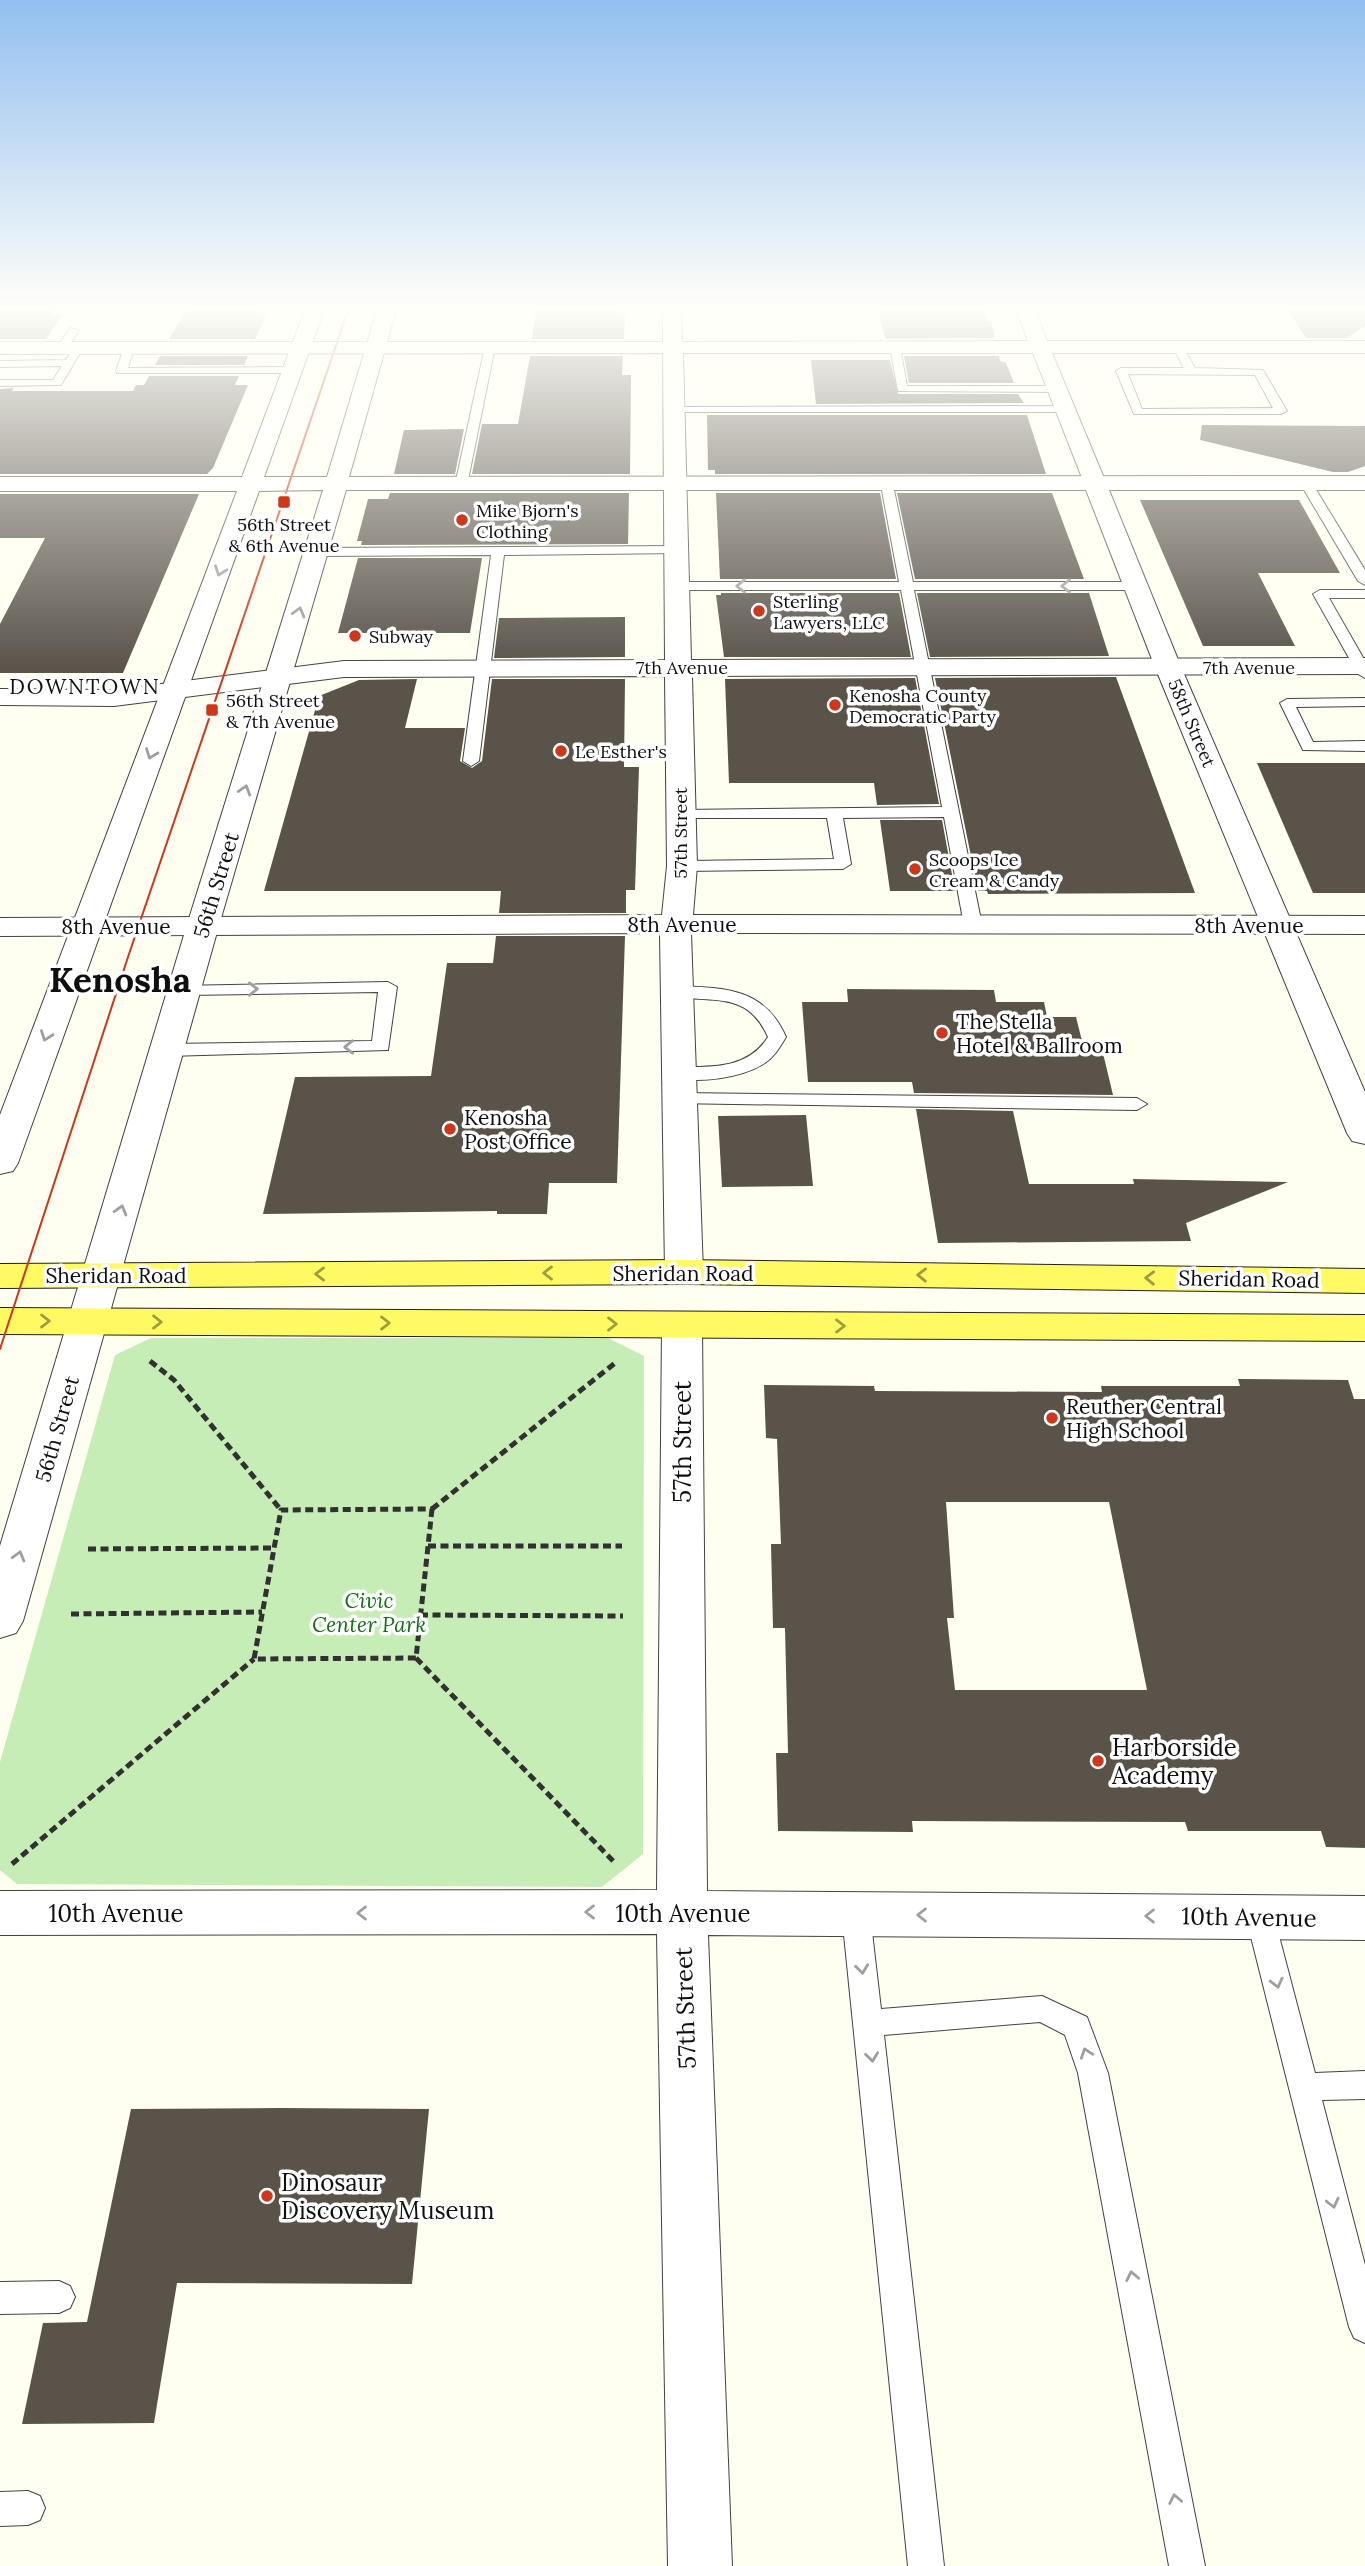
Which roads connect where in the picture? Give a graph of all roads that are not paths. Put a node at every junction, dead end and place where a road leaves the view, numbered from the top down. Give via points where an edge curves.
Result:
1 (272, 430) edge
2 (352, 430) edge
3 (473, 430) edge
4 (674, 430) edge
5 (1074, 430) edge
6 (1095, 483) junction
7 (1306, 483) junction
8 (0, 484) edge
9 (252, 484) junction
10 (1365, 484) edge
11 (336, 485) junction
12 (461, 485) junction
13 (674, 485) junction
14 (887, 485) junction
15 (676, 550) junction
16 (498, 551) junction
17 (317, 552) junction
18 (1365, 581) edge
19 (677, 586) junction
20 (907, 586) junction
21 (1134, 586) junction
22 (1365, 594) edge
23 (678, 667) junction
24 (1168, 667) junction
25 (482, 668) junction
26 (923, 668) junction
27 (1363, 668) edge
28 (280, 677) junction
29 (176, 691) junction
30 (0, 697) edge
31 (1365, 702) edge
32 (1365, 746) edge
33 (471, 761) dead end
34 (951, 812) junction
35 (834, 813) junction
36 (681, 815) junction
37 (682, 866) junction
38 (676, 923) junction
39 (203, 925) junction
40 (973, 925) junction
41 (1277, 925) junction
42 (1365, 925) edge
43 (85, 926) junction
44 (0, 927) edge
45 (184, 990) junction
46 (676, 991) junction
47 (167, 1050) junction
48 (678, 1086) junction
49 (1137, 1104) dead end
50 (1365, 1133) edge
51 (0, 1163) edge
52 (684, 1272) junction
53 (102, 1275) junction
54 (0, 1276) edge
55 (1365, 1281) edge
56 (0, 1321) edge
57 (89, 1321) junction
58 (682, 1325) junction
59 (1365, 1328) edge
60 (0, 1621) edge
61 (4, 1890) edge
62 (682, 1913) junction
63 (856, 1914) junction
64 (1260, 1917) junction
65 (1365, 1918) edge
66 (868, 2023) junction
67 (1365, 2085) edge
68 (1303, 2087) junction
69 (59, 2297) dead end
70 (0, 2298) edge
71 (1365, 2327) edge
72 (700, 2566) edge
73 (926, 2566) edge
74 (1187, 2566) edge

1 - 9 street
2 - 11 street, 56th Street
3 - 12 lane
4 - 13 street, 57th Street
5 - 6 street, 58th Street
6 - 7 street
6 - 14 street
6 - 21 street, 58th Street
7 - 10 street
7 - 18 lane
8 - 9 street
9 - 11 street
9 -> 29 street
11 - 12 street
11 - 17 street, 56th Street
12 - 13 street
13 - 14 street
13 - 15 street, 57th Street
14 - 20 lane
15 - 16 lane
15 - 19 street, 57th Street
16 - 17 lane
16 - 25 lane
28 -> 17 street, 56th Street
20 -> 19 lane
19 - 23 street, 57th Street
21 -> 20 lane
20 - 26 lane
21 - 24 street, 58th Street
22 - 27 lane via 1320,594
23 - 25 street, 7th Avenue
23 - 26 street, 7th Avenue
23 - 36 street, 57th Street
24 - 26 street, 7th Avenue
24 - 27 street, 7th Avenue
24 - 41 street, 58th Street
25 - 28 street, 7th Avenue via 344,669
25 - 33 lane
26 - 34 lane
28 - 29 street, 7th Avenue
39 -> 28 street, 56th Street
29 - 30 street, 7th Avenue via 114,698
29 -> 43 street
31 - 32 lane via 1287,703 1308,747
34 - 35 lane
34 - 40 lane
35 - 36 lane
35 - 37 lane via 843,864
36 - 37 street, 57th Street
37 - 38 street, 57th Street
38 - 39 street, 8th Avenue
38 - 40 street, 8th Avenue
38 - 46 street, 57th Street
39 - 43 street, 8th Avenue
39 - 45 street, 56th Street
40 - 41 street, 8th Avenue
41 - 42 street, 8th Avenue
41 - 50 street, 58th Street
43 - 44 street, 8th Avenue
43 -> 51 street
45 - 47 street, 56th Street
45 -> 47 lane via 388,987 381,1046
46 - 48 street, 57th Street
46 - 48 lane via 743,999 762,1010 777,1037 758,1061
53 -> 47 street, 56th Street
48 - 49 lane
48 - 52 street, 57th Street
52 -> 53 main road, Sheridan Road
55 -> 52 main road, Sheridan Road
53 - 54 main road, Sheridan Road
53 - 57 street, 56th Street
56 -> 57 main road
57 -> 58 main road
60 -> 57 street, 56th Street
58 -> 59 main road
58 - 62 street, 57th Street
62 -> 61 street, 10th Avenue
62 - 63 street, 10th Avenue
62 - 72 street, 57th Street
64 -> 63 street, 10th Avenue
63 -> 66 lane
64 - 65 street, 10th Avenue
64 -> 68 lane
66 -> 73 lane
74 -> 66 lane via 1093,2073 1077,2026 1042,2009
67 - 68 lane
68 -> 71 lane
69 - 70 lane

